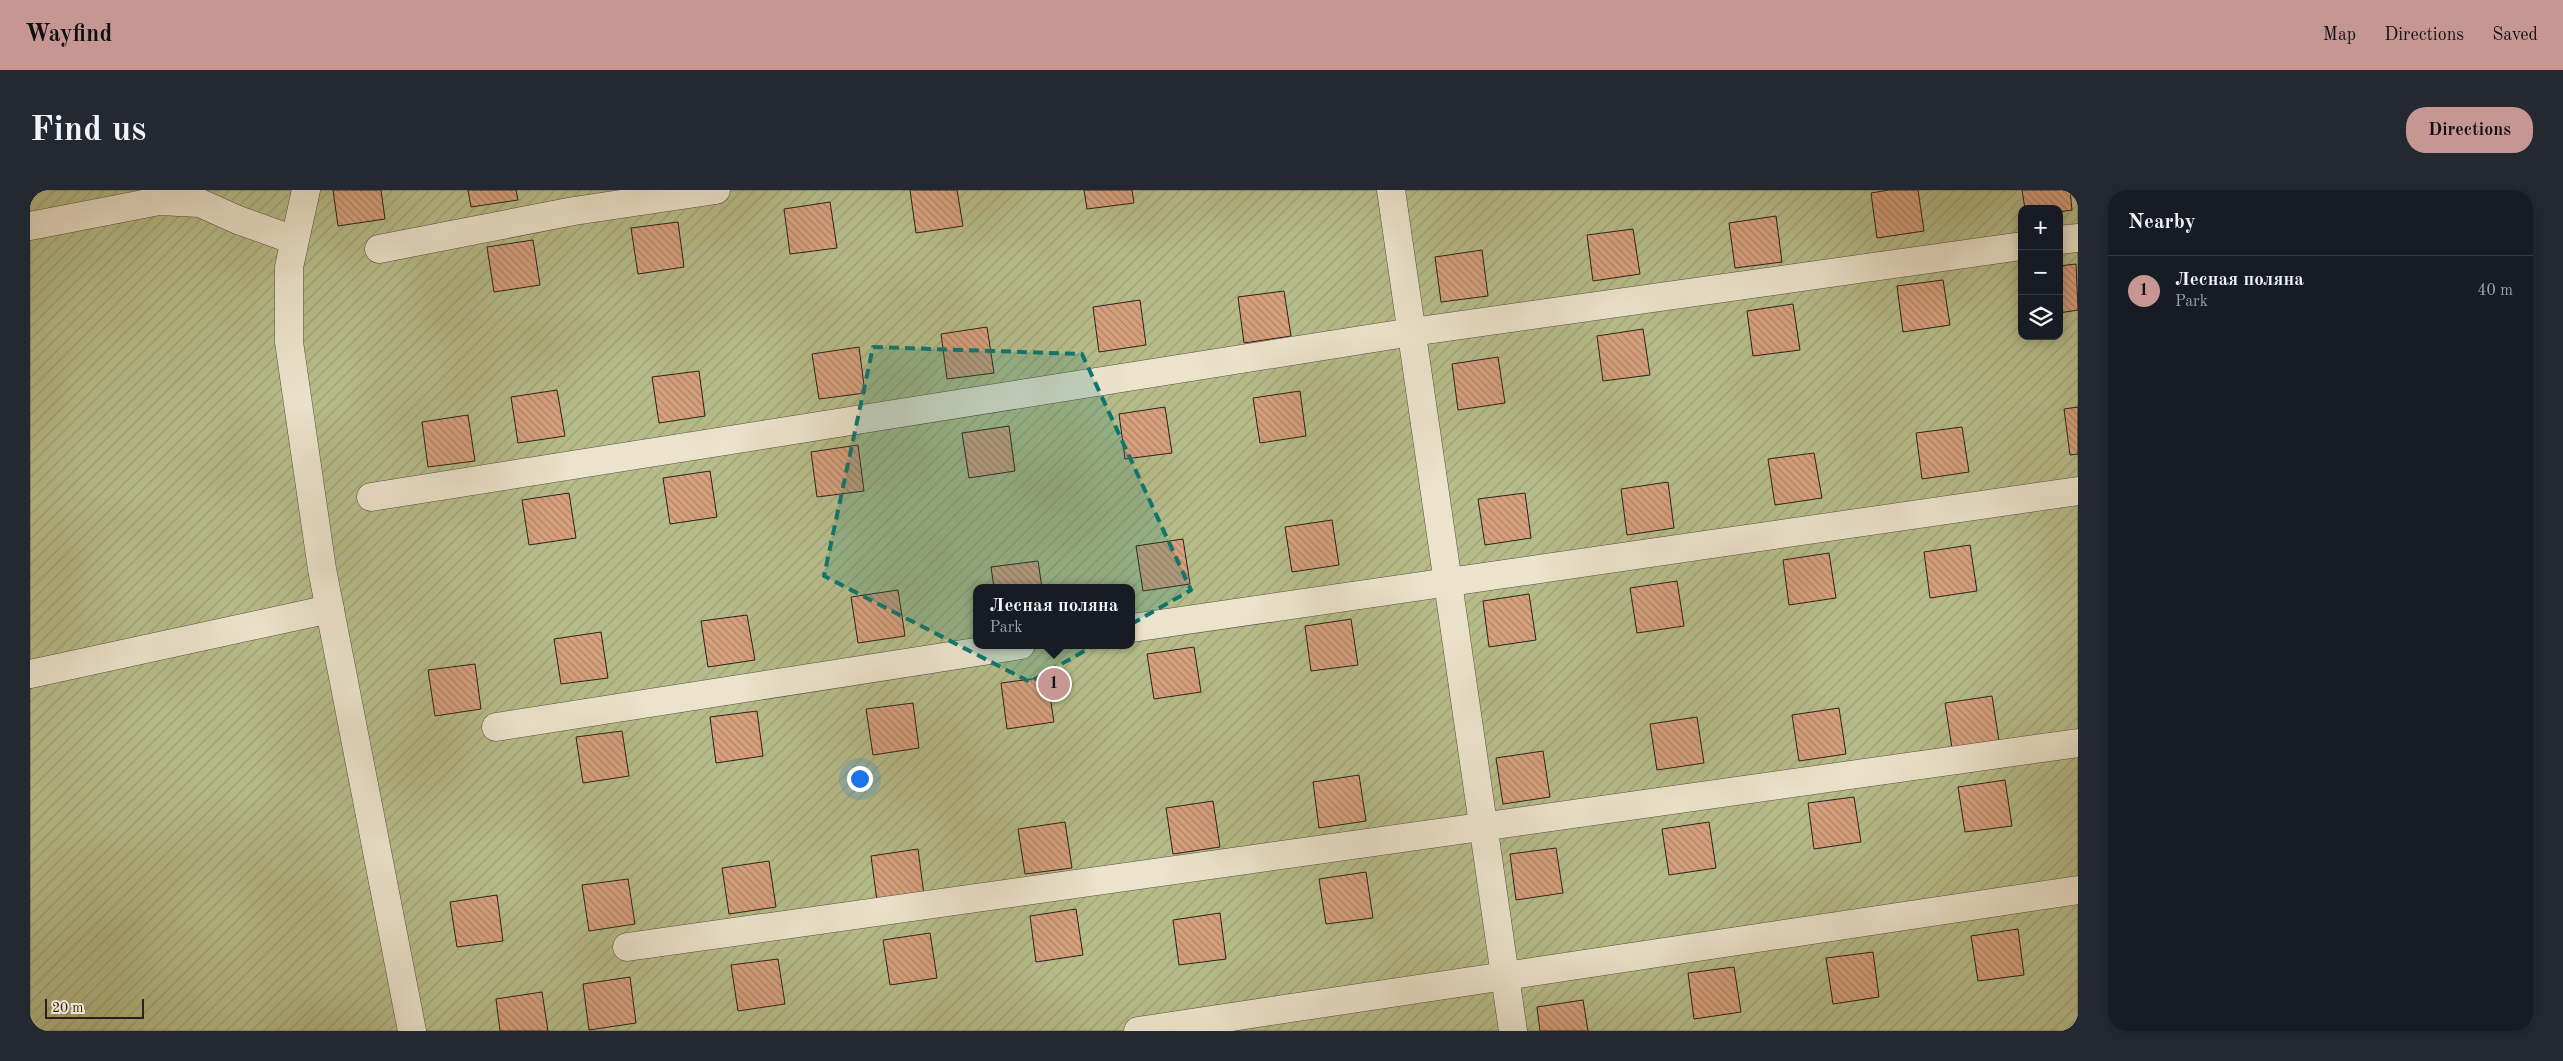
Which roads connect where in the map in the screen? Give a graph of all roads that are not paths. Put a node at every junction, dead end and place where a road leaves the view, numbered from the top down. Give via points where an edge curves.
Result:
1 (306, 190) edge
2 (716, 190) edge
3 (1391, 190) edge
4 (30, 226) edge
5 (2078, 238) edge
6 (294, 240) junction
7 (2063, 240) edge
8 (2018, 247) edge
9 (379, 249) dead end
10 (1412, 332) junction
11 (2078, 492) edge
12 (371, 497) dead end
13 (1448, 584) junction
14 (330, 609) junction
15 (1135, 628) edge
16 (995, 649) edge
17 (30, 674) edge
18 (496, 727) dead end
19 (2078, 743) edge
20 (1483, 827) junction
21 (2078, 890) edge
22 (626, 947) dead end
23 (1505, 976) junction
24 (412, 1031) edge
25 (1138, 1031) edge
26 (1513, 1031) edge

1 - 6 street
2 - 9 street via 574,211
3 - 10 street
4 - 6 street via 159,201 200,203
5 - 7 street
6 - 14 street via 288,267 289,342
8 - 10 street
10 - 12 street
10 - 13 street
11 - 13 street
13 - 15 street
13 - 20 street
14 - 17 street
14 - 24 street
16 - 18 street
19 - 20 street
20 - 22 street
20 - 23 street
21 - 23 street
23 - 25 street
23 - 26 street

